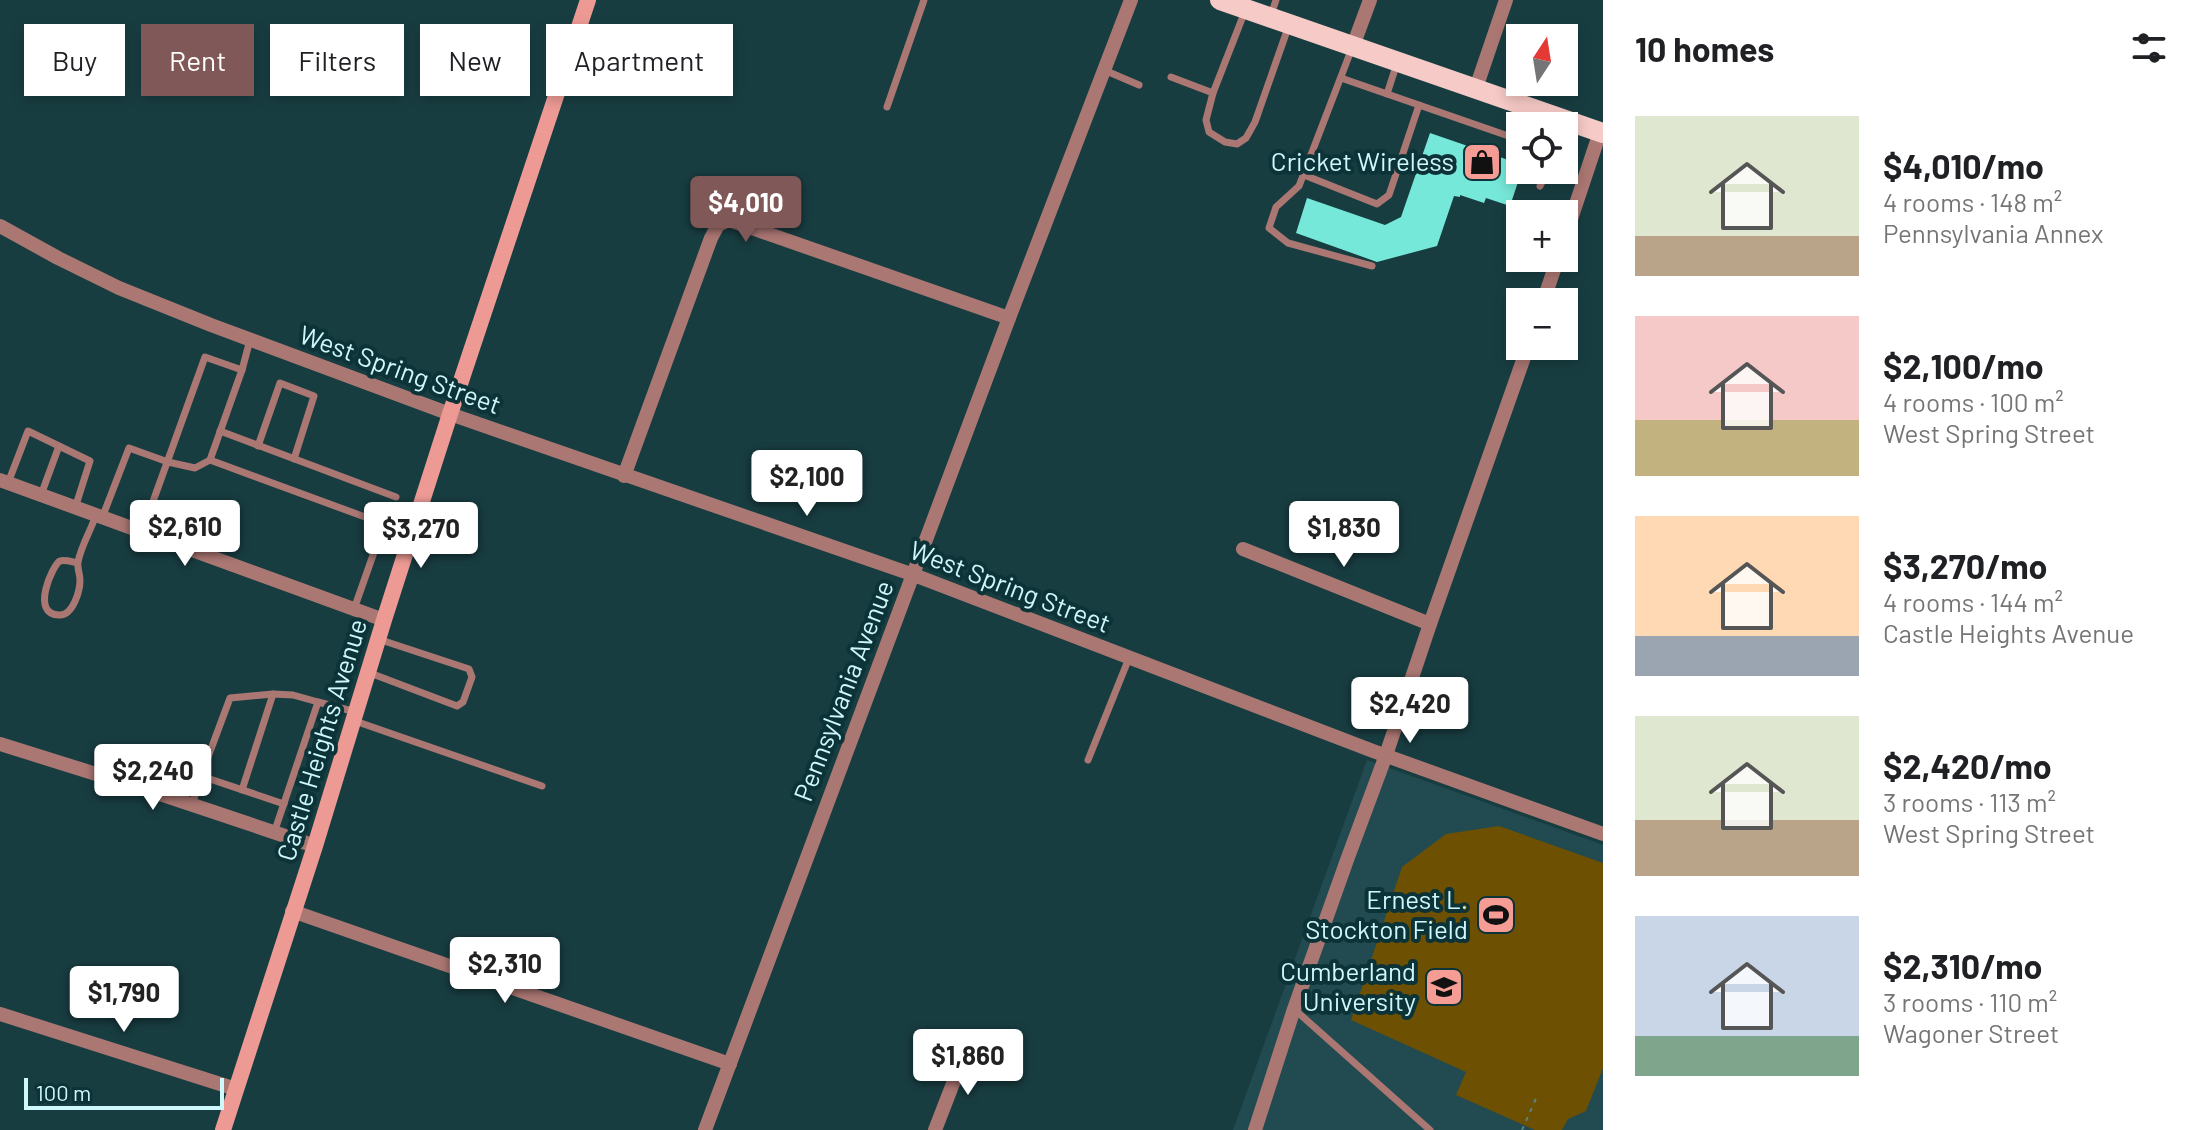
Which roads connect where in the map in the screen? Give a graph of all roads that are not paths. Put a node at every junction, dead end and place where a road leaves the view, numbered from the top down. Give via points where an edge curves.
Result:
1 (588, 0) edge
2 (924, 0) edge
3 (1131, 0) edge
4 (1370, 0) edge
5 (1506, 0) edge
6 (1231, 3) edge
7 (1279, 14) edge
8 (1353, 46) junction
9 (1397, 61) junction
10 (1104, 70) junction
11 (1171, 77) dead end
12 (1341, 78) junction
13 (1139, 85) dead end
14 (1476, 88) junction
15 (1213, 93) junction
16 (1387, 94) junction
17 (1419, 105) junction
18 (887, 107) dead end
19 (1519, 112) edge
20 (1578, 127) edge
21 (1602, 132) edge
22 (1506, 135) edge
23 (1304, 175) junction
24 (1578, 200) edge
25 (0, 226) edge
26 (1372, 266) dead end
27 (1009, 318) junction
28 (250, 340) junction
29 (1523, 360) edge
30 (242, 370) junction
31 (450, 414) junction
32 (220, 431) junction
33 (59, 446) junction
34 (258, 446) junction
35 (294, 459) junction
36 (210, 460) junction
37 (168, 462) junction
38 (624, 476) junction
39 (4, 482) edge
40 (41, 495) junction
41 (396, 497) dead end
42 (75, 508) junction
43 (99, 516) junction
44 (384, 524) junction
45 (142, 532) junction
46 (412, 533) junction
47 (1243, 549) dead end
48 (78, 563) junction
49 (914, 575) junction
50 (354, 609) junction
51 (384, 620) junction
52 (1430, 624) junction
53 (378, 639) junction
54 (1129, 658) junction
55 (368, 672) junction
56 (273, 694) junction
57 (318, 702) junction
58 (354, 716) junction
59 (0, 744) edge
60 (1386, 755) junction
61 (1088, 760) dead end
62 (201, 776) junction
63 (542, 786) dead end
64 (242, 790) junction
65 (284, 804) junction
66 (192, 805) junction
67 (274, 833) junction
68 (1603, 834) edge
69 (315, 846) junction
70 (292, 911) junction
71 (1294, 1009) junction
72 (0, 1014) edge
73 (966, 1050) dead end
74 (730, 1064) junction
75 (236, 1089) junction
76 (223, 1130) edge
77 (705, 1130) edge
78 (935, 1130) edge
79 (1255, 1130) edge
80 (1430, 1130) edge

1 - 31 street, Castle Heights Avenue
2 - 18 lane
3 - 10 street, Pennsylvania Avenue
4 - 8 street
5 - 14 street
6 - 7 main road
6 - 15 lane
7 - 8 main road
7 - 15 lane via 1255,122 1237,144 1209,132 1206,120
8 - 9 main road
8 - 12 lane
9 - 14 main road
9 - 16 lane
10 - 13 lane
10 - 27 street, Pennsylvania Avenue
11 - 15 lane
12 - 16 lane
12 - 23 lane
14 - 19 main road
16 - 17 lane
17 - 22 lane
17 - 23 lane via 1389,195 1377,204
20 - 21 main road
21 - 24 street
23 - 26 lane via 1276,207 1269,228 1288,243
25 - 28 street, West Spring Street via 119,288
27 - 38 street via 729,220 718,225 711,238
27 - 49 street, Pennsylvania Avenue
28 - 30 lane
28 - 31 street, West Spring Street
29 - 52 street
30 - 32 lane
30 - 37 lane via 205,357
31 - 38 street, West Spring Street
31 - 46 street, Castle Heights Avenue
32 - 34 lane
32 - 36 lane
33 - 39 lane via 28,431
33 - 40 lane
33 - 42 lane via 90,461
34 - 35 lane
34 - 35 lane via 280,383 314,396
35 - 41 lane
36 - 37 lane via 195,468
36 - 44 lane
37 - 43 lane via 129,448
37 - 45 lane
38 - 49 street, West Spring Street
39 - 40 street
40 - 42 street
42 - 43 street
43 - 45 street
43 - 48 lane
44 - 46 lane
44 - 50 lane
45 - 50 street
46 - 51 street, Castle Heights Avenue
47 - 52 street
48 - 48 lane via 80,584 72,607 60,615 47,611 43,600 55,565
49 - 54 street, West Spring Street
49 - 74 street, Pennsylvania Avenue
50 - 51 street
51 - 53 street, Castle Heights Avenue
52 - 60 street
53 - 55 street, Castle Heights Avenue
53 - 55 lane via 469,669 472,677 457,706
54 - 60 street, West Spring Street
54 - 61 lane
55 - 58 street, Castle Heights Avenue
56 - 57 lane
56 - 62 lane via 230,698
56 - 64 lane
57 - 58 lane
57 - 65 lane
58 - 63 lane
58 - 69 street, Castle Heights Avenue
59 - 66 street
60 - 68 street, West Spring Street
60 - 71 street
62 - 64 lane
62 - 66 lane
64 - 65 lane
65 - 67 lane
66 - 67 street
67 - 69 street
69 - 70 street, Castle Heights Avenue
70 - 74 street
70 - 75 street, Castle Heights Avenue
71 - 79 street
71 - 80 lane
72 - 75 street
73 - 78 street
74 - 77 street, Pennsylvania Avenue
75 - 76 street, Castle Heights Avenue

